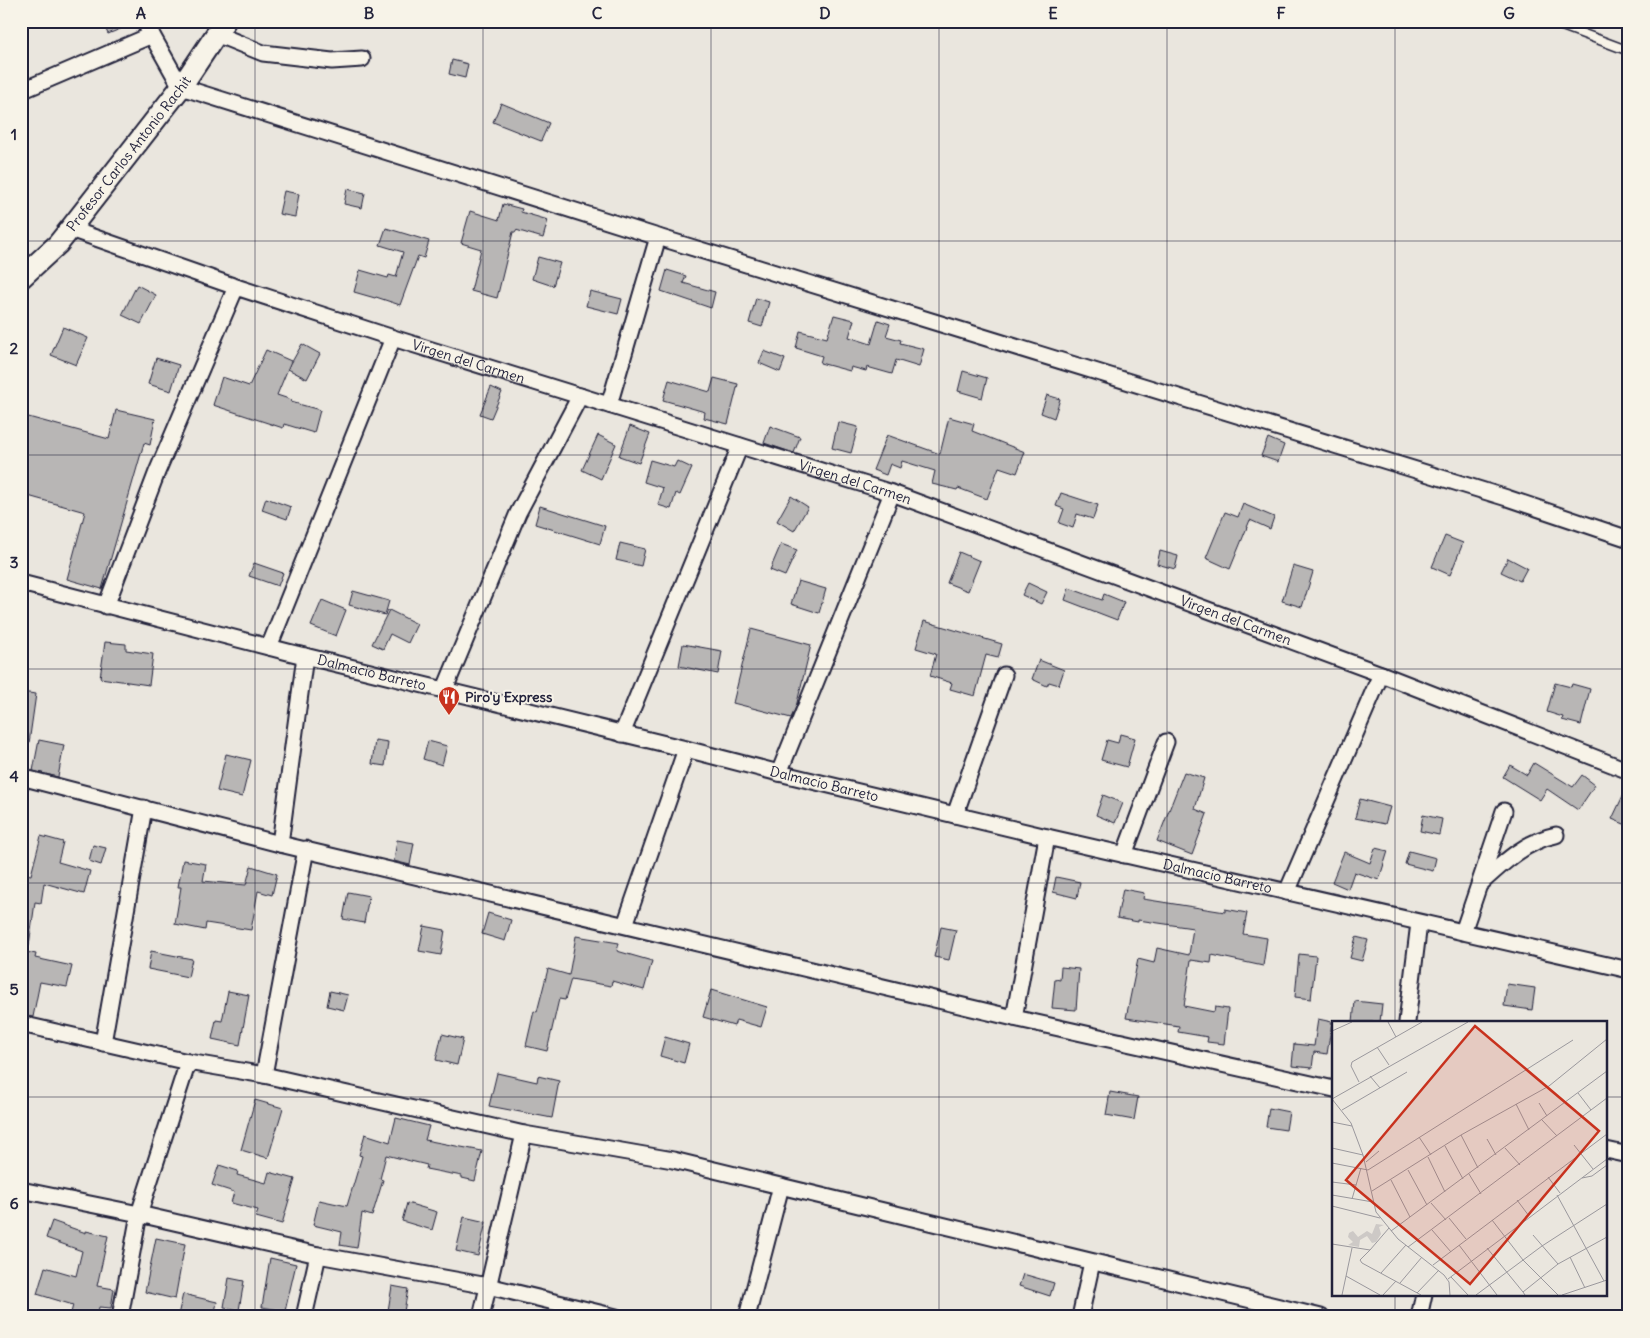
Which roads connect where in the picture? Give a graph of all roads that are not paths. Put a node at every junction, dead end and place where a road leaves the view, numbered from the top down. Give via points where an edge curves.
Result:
1 (144, 21) edge
2 (1549, 21) edge
3 (220, 28) edge
4 (152, 35) junction
5 (1629, 51) edge
6 (362, 59) dead end
7 (181, 88) junction
8 (21, 91) edge
9 (70, 229) junction
10 (658, 237) junction
11 (21, 278) edge
12 (236, 287) junction
13 (393, 338) junction
14 (580, 396) junction
15 (608, 405) junction
16 (740, 446) junction
17 (892, 492) junction
18 (1629, 538) edge
19 (21, 583) edge
20 (106, 606) junction
21 (270, 647) junction
22 (305, 656) junction
23 (1381, 674) junction
24 (1004, 675) dead end
25 (444, 691) junction
26 (622, 734) junction
27 (1166, 742) dead end
28 (686, 749) junction
29 (1629, 771) edge
30 (778, 773) junction
31 (21, 777) edge
32 (144, 808) junction
33 (1504, 811) dead end
34 (955, 815) junction
35 (1556, 835) dead end
36 (1047, 837) junction
37 (280, 844) junction
38 (306, 849) junction
39 (1124, 855) junction
40 (1480, 884) junction
41 (1287, 892) junction
42 (1419, 923) junction
43 (624, 925) junction
44 (1463, 932) junction
45 (1629, 970) edge
46 (1014, 1018) junction
47 (1407, 1021) edge
48 (21, 1024) edge
49 (103, 1043) junction
50 (188, 1062) junction
51 (264, 1075) junction
52 (1332, 1089) edge
53 (524, 1134) junction
54 (1608, 1150) edge
55 (1629, 1155) edge
56 (780, 1186) junction
57 (21, 1190) edge
58 (139, 1214) junction
59 (318, 1255) junction
60 (1092, 1262) junction
61 (488, 1286) junction
62 (1424, 1296) edge
63 (120, 1317) edge
64 (304, 1317) edge
65 (482, 1317) edge
66 (616, 1317) edge
67 (747, 1317) edge
68 (1080, 1317) edge
69 (1321, 1317) edge
70 (1419, 1317) edge

1 - 4 street
2 - 5 lane
3 - 6 street via 263,53 332,61
3 - 7 main road, Profesor Carlos Antonio Rachit
4 - 7 street
4 - 8 street
7 - 9 main road, Profesor Carlos Antonio Rachit
7 - 10 street
9 - 11 main road, Profesor Carlos Antonio Rachit
9 - 12 street, Virgen del Carmen
10 - 15 street
10 - 18 street
12 - 13 street, Virgen del Carmen
12 - 20 street via 157,472
13 - 14 street, Virgen del Carmen
13 - 21 street
14 - 15 street, Virgen del Carmen
14 - 25 street via 518,513
15 - 16 street, Virgen del Carmen
16 - 17 street, Virgen del Carmen
16 - 26 street
17 - 23 street, Virgen del Carmen
17 - 30 street
19 - 20 street, Dalmacio Barreto
20 - 21 street, Dalmacio Barreto
21 - 22 street, Dalmacio Barreto
22 - 25 street, Dalmacio Barreto
22 - 37 street
23 - 29 street, Virgen del Carmen
23 - 41 street
24 - 34 street
25 - 26 street, Dalmacio Barreto
26 - 28 street, Dalmacio Barreto
27 - 39 street
28 - 30 street, Dalmacio Barreto
28 - 43 street
30 - 34 street, Dalmacio Barreto
31 - 32 street
32 - 37 street
32 - 49 street
33 - 40 street
34 - 36 street, Dalmacio Barreto
35 - 40 street via 1539,840 1509,858
36 - 39 street, Dalmacio Barreto
36 - 46 street
37 - 38 street
38 - 43 street
38 - 51 street
39 - 41 street, Dalmacio Barreto
40 - 44 street
41 - 42 street, Dalmacio Barreto
42 - 44 street, Dalmacio Barreto
42 - 47 street
43 - 46 street
44 - 45 street, Dalmacio Barreto
46 - 52 street
48 - 49 street
49 - 50 street
50 - 51 street
50 - 58 street
51 - 53 street
53 - 56 street via 672,1160
53 - 61 street
54 - 55 street
56 - 60 street
56 - 67 street
57 - 58 street
58 - 59 street
58 - 63 street
59 - 61 street
59 - 64 street
60 - 68 street
60 - 69 street
61 - 65 street
61 - 66 street
62 - 70 street

